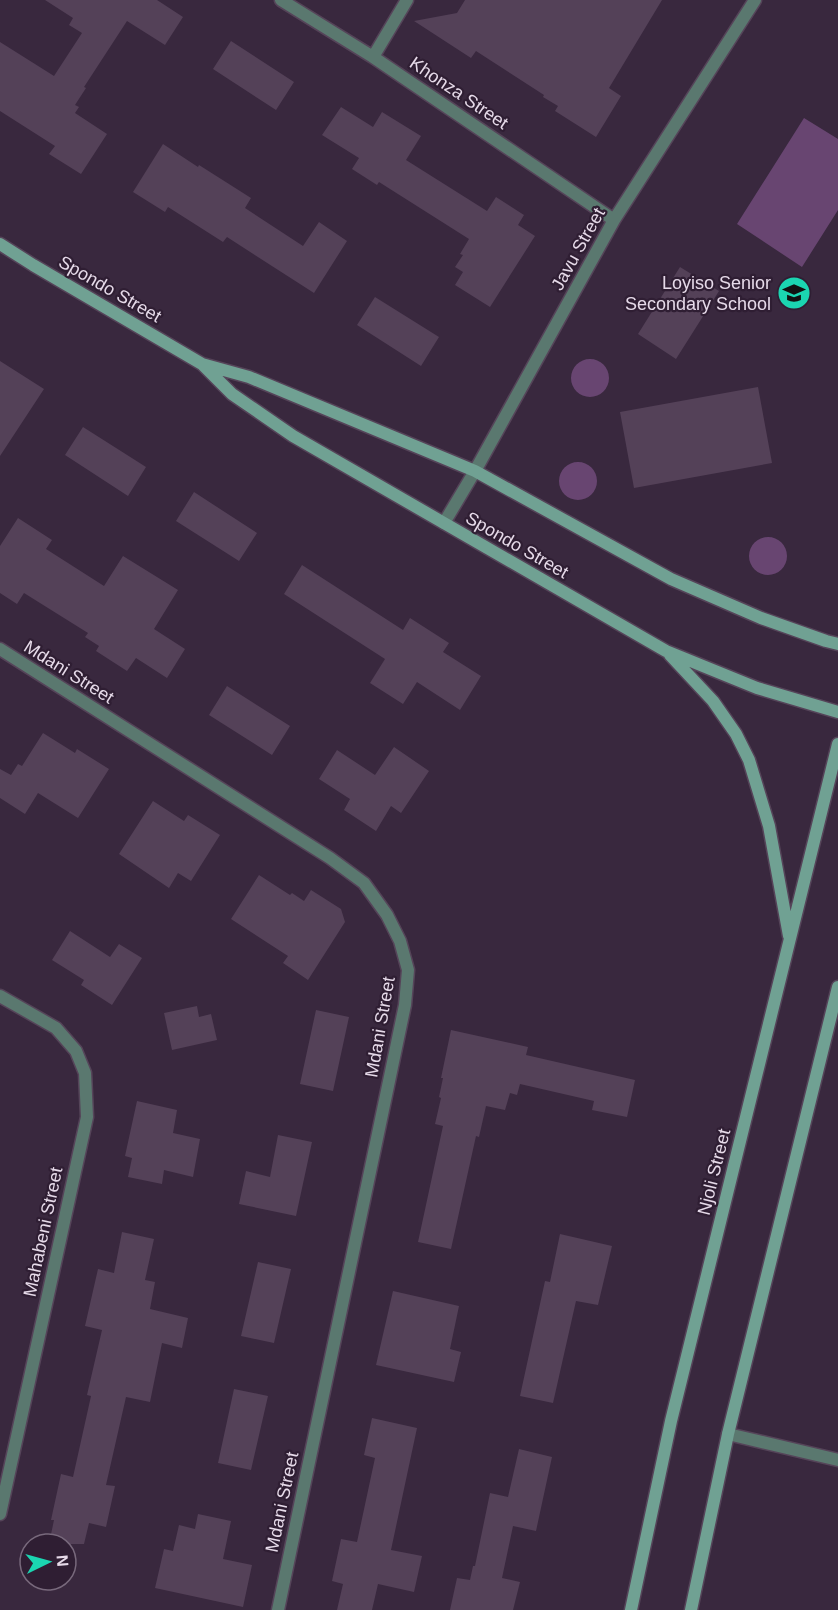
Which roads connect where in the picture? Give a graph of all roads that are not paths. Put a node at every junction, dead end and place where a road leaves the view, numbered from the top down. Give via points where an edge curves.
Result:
1 (281, 0) edge
2 (407, 0) edge
3 (755, 0) edge
4 (373, 57) junction
5 (614, 220) junction
6 (0, 244) edge
7 (202, 364) junction
8 (475, 471) junction
9 (444, 523) junction
10 (838, 644) edge
11 (0, 649) edge
12 (666, 651) junction
13 (838, 712) edge
14 (838, 744) edge
15 (789, 940) junction
16 (838, 987) edge
17 (0, 996) edge
18 (728, 1434) junction
19 (838, 1460) edge
20 (0, 1514) edge
21 (278, 1610) edge
22 (631, 1610) edge
23 (691, 1610) edge

1 - 4 street, Khonza Street
2 - 4 street
3 - 5 street, Javu Street
4 - 5 street, Khonza Street
5 - 8 street, Javu Street
6 - 7 main road, Spondo Street
7 - 8 main road, Spondo Street via 249,377
7 - 9 main road, Spondo Street via 232,394 293,436
8 - 9 street, Javu Street
8 - 10 main road, Spondo Street via 671,579 761,618
9 - 12 main road, Spondo Street
11 - 21 street, Mdani Street via 330,858 364,883 400,940 408,970 405,1005
12 - 13 main road, Spondo Street via 757,688
12 - 15 main road via 712,700 736,734 748,760 769,826
14 - 15 main road, Njoli Street
15 - 22 main road, Njoli Street via 671,1421
16 - 18 main road
17 - 20 street, Mahabeni Street via 56,1028 76,1051 84,1073 87,1117
18 - 19 street
18 - 23 main road

